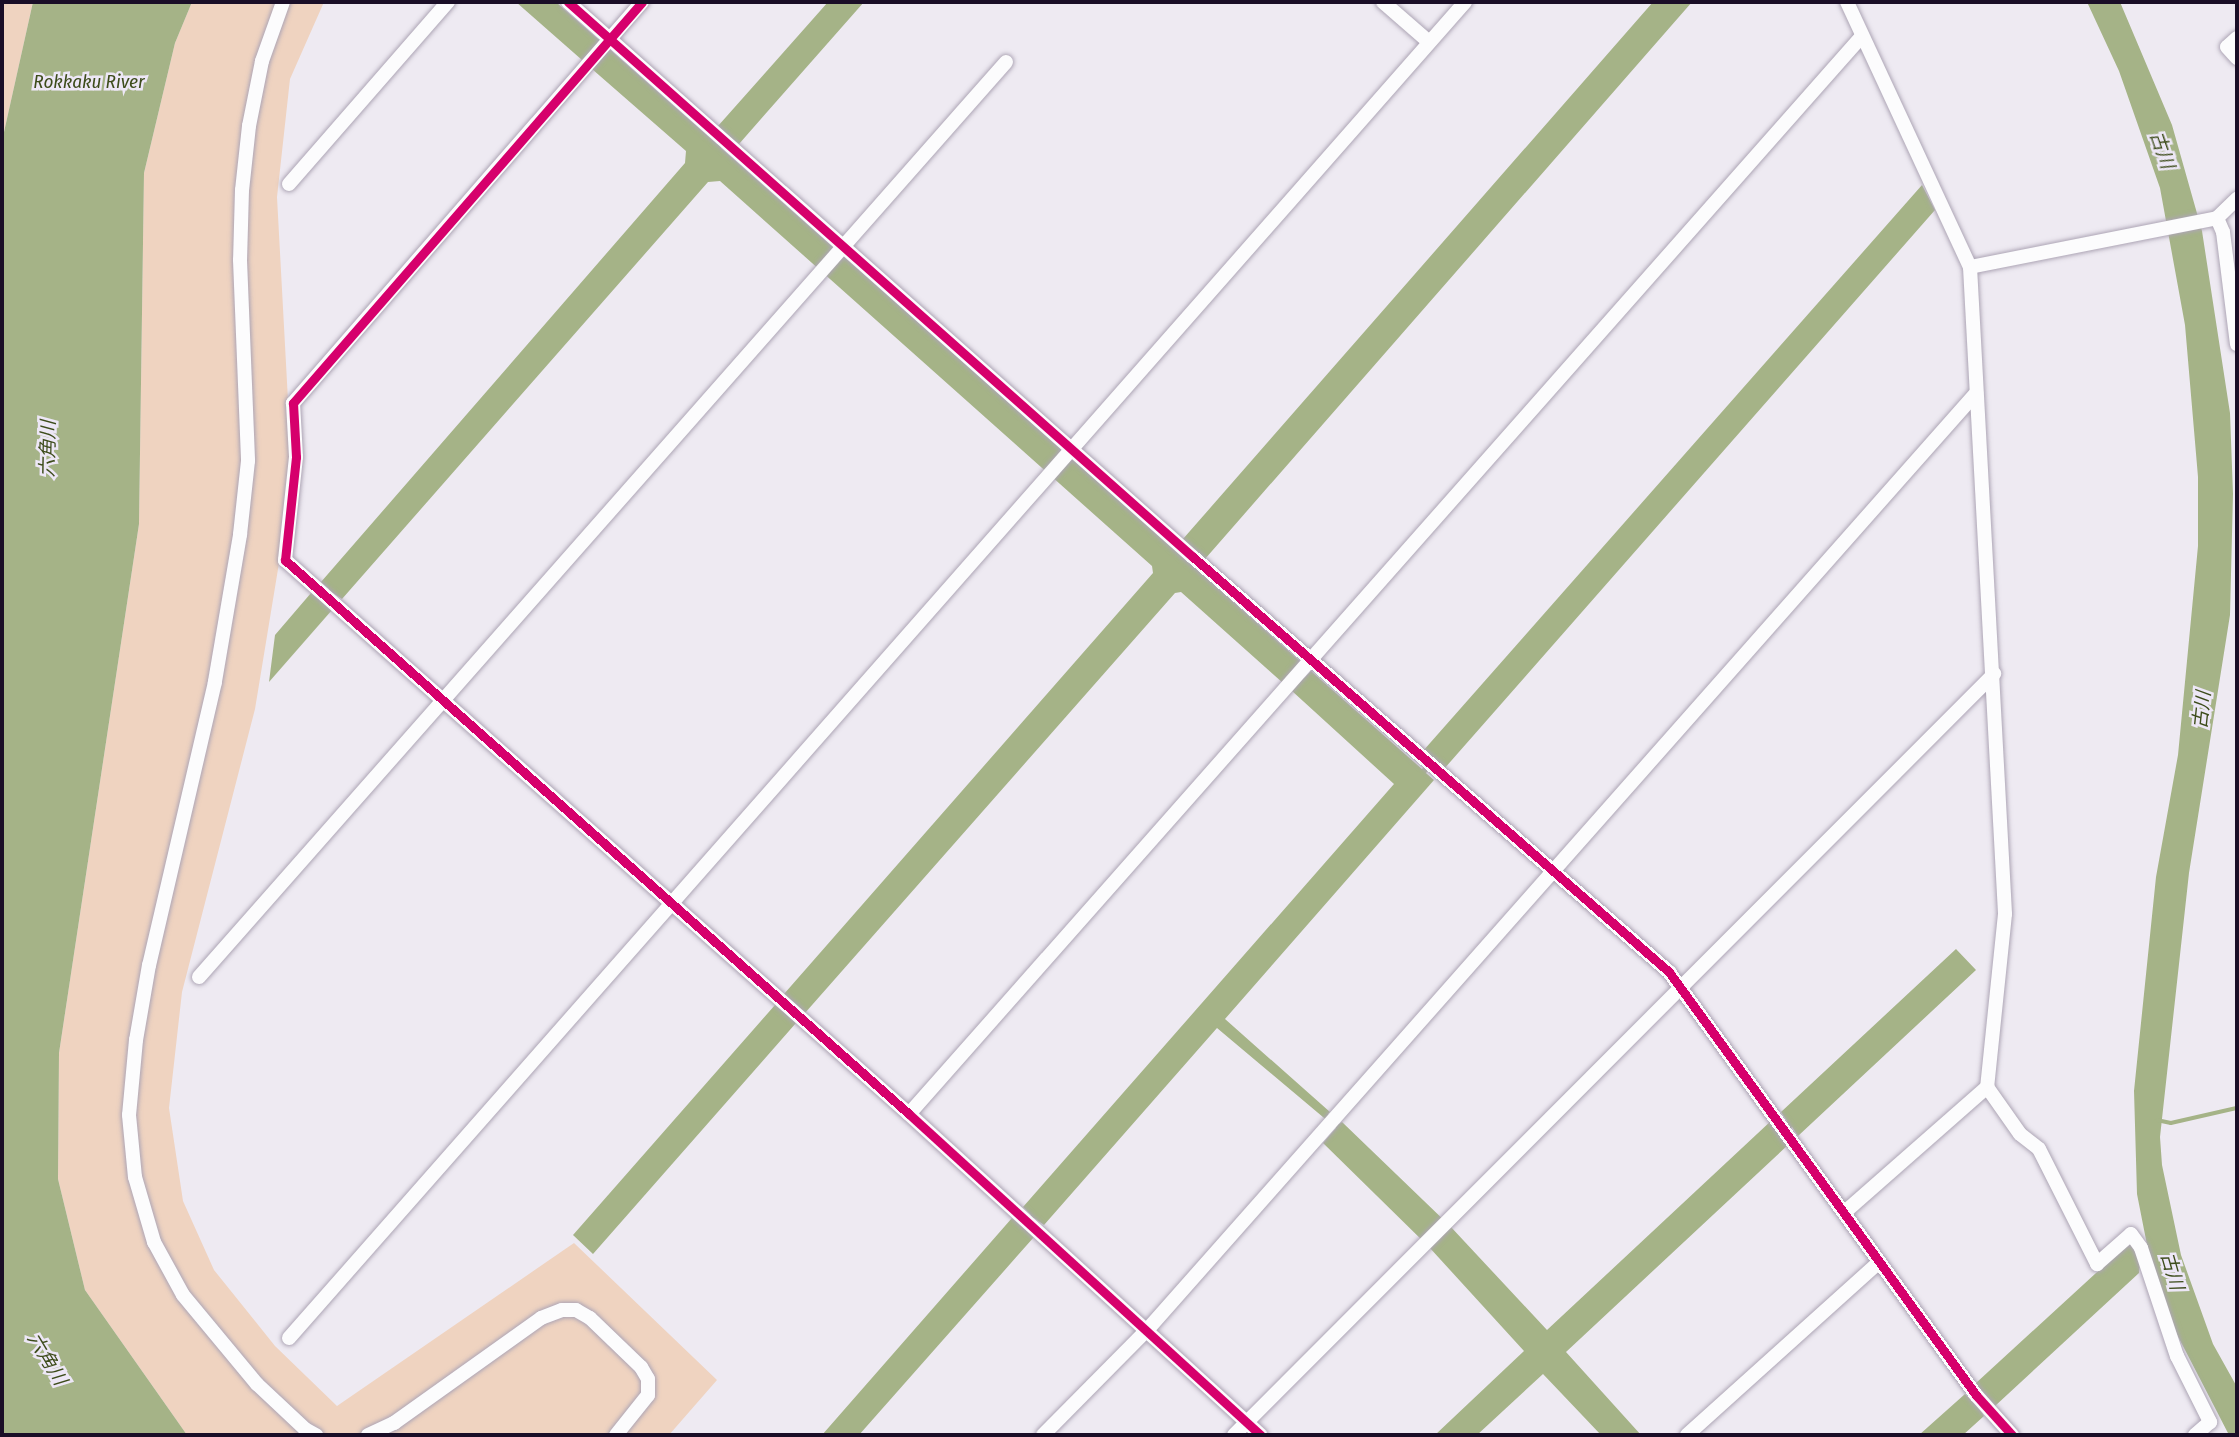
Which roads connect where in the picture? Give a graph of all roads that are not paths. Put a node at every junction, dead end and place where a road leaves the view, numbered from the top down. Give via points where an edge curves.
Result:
1 (283, 2) edge
2 (448, 2) edge
3 (568, 2) edge
4 (642, 2) edge
5 (1383, 2) edge
6 (1465, 2) edge
7 (1847, 2) edge
8 (1861, 36) junction
9 (610, 38) junction
10 (2237, 38) edge
11 (1429, 42) junction
12 (2237, 58) edge
13 (1006, 62) dead end
14 (289, 184) dead end
15 (2237, 199) edge
16 (2217, 218) junction
17 (844, 246) junction
18 (1970, 267) junction
19 (2237, 344) edge
20 (1976, 393) junction
21 (1071, 448) junction
22 (1311, 660) junction
23 (1994, 674) junction
24 (444, 700) junction
25 (1552, 871) junction
26 (673, 904) junction
27 (199, 977) dead end
28 (1683, 986) junction
29 (1987, 1087) junction
30 (909, 1114) junction
31 (1846, 1211) junction
32 (1879, 1262) junction
33 (1148, 1329) junction
34 (289, 1338) dead end
35 (1247, 1422) junction
36 (316, 1435) edge
37 (368, 1435) edge
38 (616, 1435) edge
39 (1043, 1435) edge
40 (1234, 1435) edge
41 (1260, 1435) edge
42 (1687, 1435) edge
43 (2012, 1435) edge
44 (2195, 1435) edge

1 - 36 street via 262,61 242,190 240,260 248,461 240,536 215,682 149,965 135,1040 129,1115 135,1177 154,1242 183,1295 257,1384
2 - 14 street
3 - 9 street
4 - 9 street
5 - 11 street
6 - 11 street
7 - 8 street
8 - 18 street
8 - 22 street
9 - 17 street
9 - 24 street via 293,403 296,457 285,560
10 - 12 street via 2227,47
11 - 21 street
13 - 17 street
15 - 16 street
16 - 18 street
16 - 19 street via 2223,232
17 - 21 street
17 - 24 street
18 - 20 street
20 - 23 street
20 - 25 street
21 - 22 street
21 - 26 street
22 - 25 street
22 - 30 street
23 - 28 street
23 - 29 street via 2005,914
24 - 26 street
24 - 27 street
25 - 28 street
25 - 33 street
26 - 30 street
26 - 34 street
28 - 31 street
28 - 35 street
29 - 31 street
29 - 44 street via 2020,1134 2039,1149 2097,1264 2131,1234 2141,1248 2177,1356 2210,1422
30 - 33 street
31 - 32 street
32 - 42 street
32 - 43 street
33 - 35 street
33 - 39 street
35 - 40 street
35 - 41 street
37 - 38 street via 394,1423 541,1318 576,1310 590,1318 648,1379 648,1395

